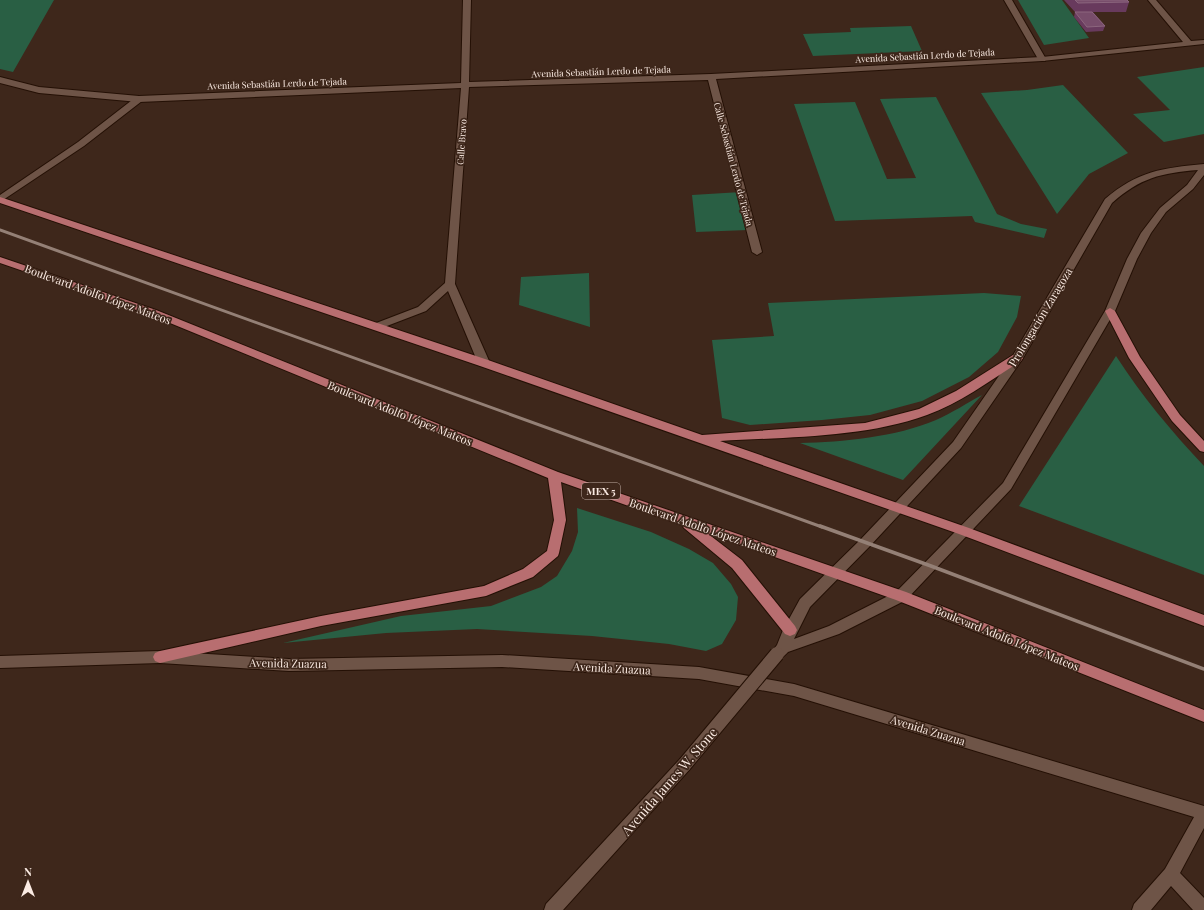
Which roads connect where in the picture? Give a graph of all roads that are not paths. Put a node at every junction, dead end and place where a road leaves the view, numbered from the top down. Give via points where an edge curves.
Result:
1 (467, 0) edge
2 (1008, 0) edge
3 (1152, 0) edge
4 (1204, 42) edge
5 (1189, 44) junction
6 (1042, 59) junction
7 (711, 77) junction
8 (0, 80) edge
9 (465, 85) junction
10 (139, 99) junction
11 (1204, 168) edge
12 (0, 200) edge
13 (757, 252) dead end
14 (0, 260) edge
15 (450, 284) junction
16 (1110, 311) junction
17 (375, 327) junction
18 (1018, 358) junction
19 (484, 363) junction
20 (701, 439) junction
21 (1204, 448) edge
22 (554, 475) junction
23 (898, 508) junction
24 (679, 518) junction
25 (964, 531) junction
26 (834, 573) junction
27 (901, 596) junction
28 (1204, 621) edge
29 (790, 630) junction
30 (780, 651) junction
31 (160, 657) junction
32 (0, 662) edge
33 (1204, 716) edge
34 (1204, 813) edge
35 (1170, 874) junction
36 (552, 910) edge
37 (1140, 910) edge
38 (1204, 910) edge

1 - 9 street, Calle Bravo
2 - 6 street
3 - 5 street
4 - 5 street, Avenida Sebastián Lerdo de Tejada
5 - 6 street, Avenida Sebastián Lerdo de Tejada
6 - 7 street, Avenida Sebastián Lerdo de Tejada
7 - 9 street, Avenida Sebastián Lerdo de Tejada
7 - 13 street, Calle Sebastián Lerdo de Tejada
8 - 10 street, Avenida Sebastián Lerdo de Tejada via 38,90
9 - 10 street, Avenida Sebastián Lerdo de Tejada
9 - 15 street, Calle Bravo
10 - 12 street via 81,144
11 - 16 street, Prolongación Zaragoza via 1190,187 1163,210 1146,233
11 - 18 street, Prolongación Zaragoza via 1174,169 1147,176 1124,187 1108,201
12 - 17 main road
14 - 22 main road, Boulevard Adolfo López Mateos / MEX 5 via 152,312
15 - 17 street via 422,309
15 - 19 street, Calle Bravo
16 - 21 main road via 1135,358 1176,418
16 - 25 street, Prolongación Zaragoza via 1007,486
17 - 19 main road
18 - 20 main road via 960,394 923,412 872,426
18 - 23 street, Prolongación Zaragoza via 957,445
19 - 20 main road
20 - 23 main road
22 - 24 main road, Boulevard Adolfo López Mateos / MEX 5
22 - 31 main road via 560,520 553,553 528,573 486,590 321,620
23 - 25 main road
23 - 26 street, Prolongación Zaragoza
24 - 26 main road, Boulevard Adolfo López Mateos / MEX 5
24 - 29 main road via 737,564
25 - 27 street, Prolongación Zaragoza
25 - 28 main road
26 - 27 main road, Boulevard Adolfo López Mateos / MEX 5
26 - 29 street, Avenida James W. Stone via 805,603
27 - 30 street via 834,630
27 - 33 main road, Boulevard Adolfo López Mateos / MEX 5
29 - 30 street, Avenida James W. Stone
30 - 36 street, Avenida James W. Stone, bridge via 685,764
31 - 32 street, Avenida Zuazua
31 - 34 street, Avenida Zuazua via 289,665 502,661 699,673 794,690
34 - 35 street
35 - 37 street
35 - 38 street

